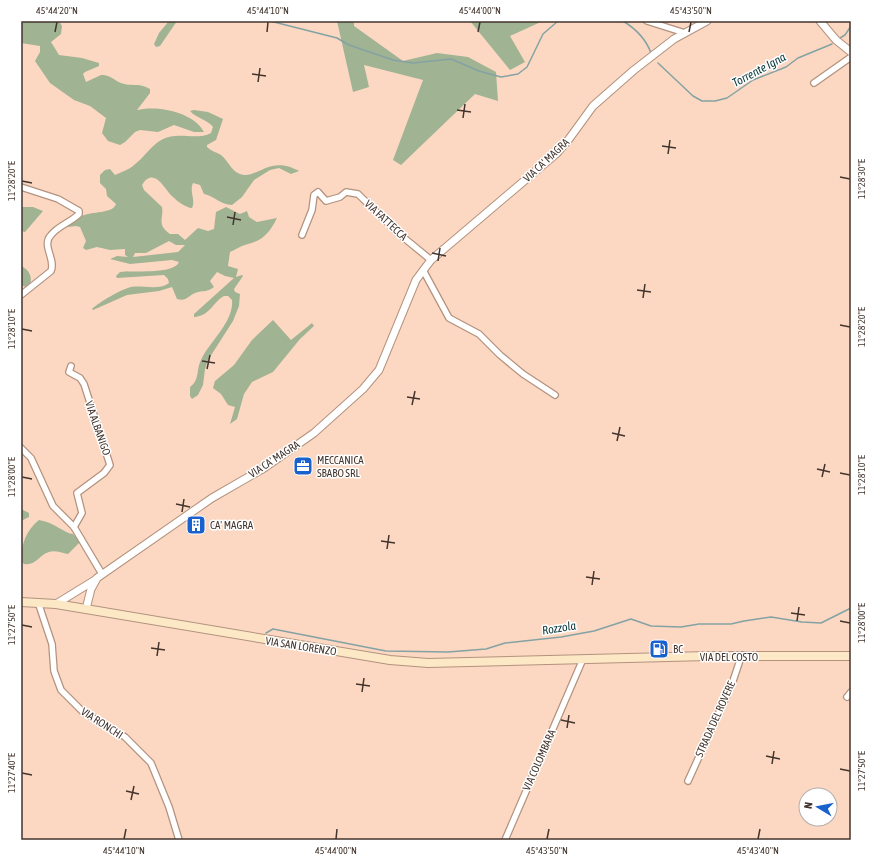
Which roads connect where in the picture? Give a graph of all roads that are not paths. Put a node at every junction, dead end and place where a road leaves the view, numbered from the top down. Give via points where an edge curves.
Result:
1 (647, 21) edge
2 (707, 21) edge
3 (820, 21) edge
4 (685, 33) junction
5 (851, 52) edge
6 (851, 57) edge
7 (814, 83) dead end
8 (21, 187) edge
9 (302, 235) dead end
10 (431, 260) junction
11 (423, 270) junction
12 (21, 295) edge
13 (71, 366) dead end
14 (555, 395) dead end
15 (21, 448) edge
16 (74, 527) junction
17 (100, 576) junction
18 (81, 588) junction
19 (21, 602) edge
20 (38, 602) junction
21 (56, 604) junction
22 (82, 609) junction
23 (851, 656) edge
24 (741, 657) junction
25 (584, 659) junction
26 (688, 781) dead end
27 (179, 840) edge
28 (505, 840) edge

1 - 4 street
2 - 4 street, VIA CA' MAGRA
3 - 5 street via 832,36
4 - 10 street, VIA CA' MAGRA via 634,70 593,106 570,140 558,152
6 - 7 street
8 - 12 street via 58,199 79,211 79,214 51,234 47,244 52,261 51,271
9 - 10 street, VIA FATTECCA via 312,210 314,195 318,192 326,201 332,201 346,192 358,194 398,233
10 - 11 street, VIA CA' MAGRA
11 - 14 street via 449,318 479,334 523,374
11 - 17 street, VIA CA' MAGRA via 379,370 363,389 314,433 264,468 212,498
13 - 16 street, VIA ALBANIGO via 69,372 80,378 84,384 110,465 104,473 77,493 82,513
15 - 16 street via 31,458 53,506
16 - 17 street
17 - 18 street, VIA CA' MAGRA
17 - 22 street
18 - 21 street, VIA CA' MAGRA
18 - 22 street via 75,597
19 - 20 main road, VIA SAN LORENZO
20 - 21 main road, VIA SAN LORENZO
20 - 27 street, VIA RONCHI via 52,644 54,671 61,690 83,712 128,740 151,763
21 - 22 main road, VIA SAN LORENZO
22 - 25 main road, VIA SAN LORENZO via 390,660 428,663
23 - 24 main road, VIA DEL COSTO
24 - 25 main road, VIA DEL COSTO
24 - 26 street, STRADA DEL ROVERE via 732,684
25 - 28 street, VIA COLOMBARA

